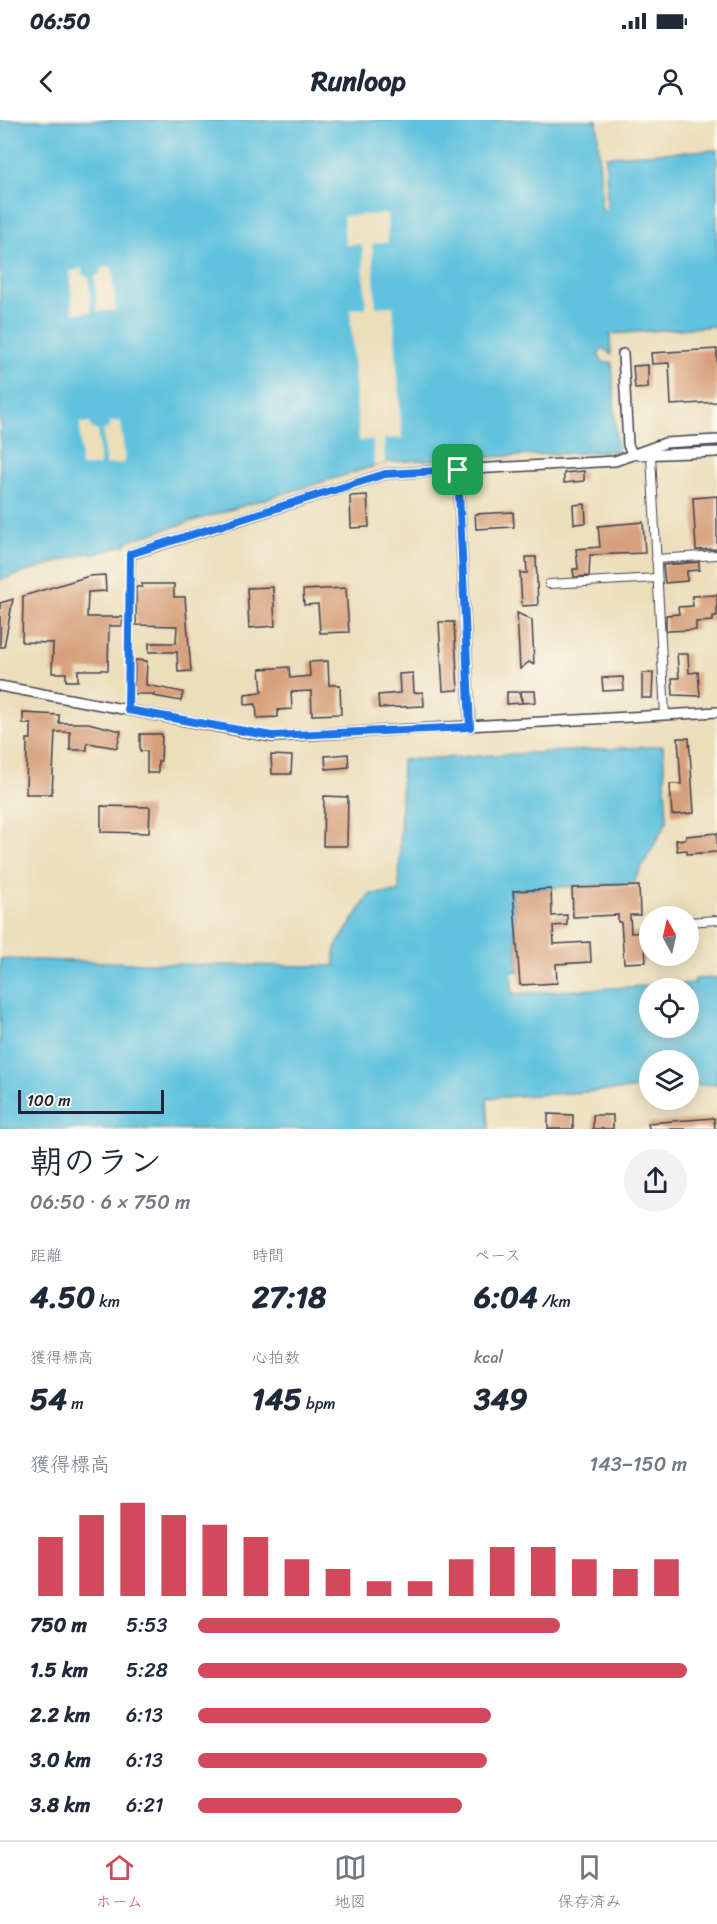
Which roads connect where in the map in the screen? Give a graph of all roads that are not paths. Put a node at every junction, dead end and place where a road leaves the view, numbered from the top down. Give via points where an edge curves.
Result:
1 (623, 354) dead end
2 (717, 441) edge
3 (717, 452) edge
4 (633, 455) junction
5 (651, 456) junction
6 (458, 470) junction
7 (130, 554) joint
8 (717, 555) edge
9 (656, 559) junction
10 (657, 578) junction
11 (549, 584) dead end
12 (0, 686) edge
13 (128, 710) junction
14 (717, 712) edge
15 (664, 715) junction
16 (470, 727) junction
17 (717, 920) edge
18 (699, 921) edge

1 - 4 street via 628,445
2 - 4 street via 665,444
3 - 5 street
4 - 5 street
4 - 6 street via 615,461
5 - 9 street
6 - 7 street via 385,474
6 - 16 street
7 - 13 street
8 - 9 street
9 - 10 street
10 - 11 street
10 - 15 street
12 - 13 street
13 - 16 street via 272,736
14 - 15 street
15 - 16 street
17 - 18 street

